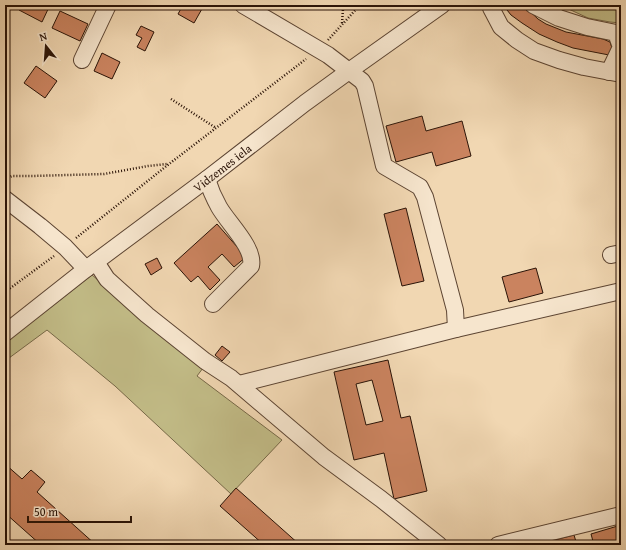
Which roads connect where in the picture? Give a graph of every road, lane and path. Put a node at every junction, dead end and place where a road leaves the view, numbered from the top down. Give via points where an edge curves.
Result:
1 (108, 5) edge
2 (243, 5) edge
3 (345, 5) edge
4 (360, 5) edge
5 (442, 5) edge
6 (491, 5) edge
7 (533, 5) edge
8 (342, 24) junction
9 (319, 49) junction
10 (82, 60) dead end
11 (349, 70) junction
12 (615, 73) edge
13 (171, 99) dead end
14 (216, 128) junction
15 (169, 164) junction
16 (5, 179) edge
17 (207, 179) junction
18 (5, 199) edge
19 (65, 247) junction
20 (91, 266) junction
21 (621, 291) edge
22 (5, 292) edge
23 (213, 304) dead end
24 (456, 329) junction
25 (6, 330) edge
26 (239, 384) junction
27 (621, 515) edge
28 (439, 545) edge
29 (498, 545) edge

1 - 10 street
2 - 9 street
3 - 8 path
4 - 8 path
5 - 11 street, Vidzemes iela
6 - 12 street via 501,27 534,51 559,60
7 - 12 street via 559,18 616,33 620,47
8 - 9 path
9 - 11 street
9 - 14 path
11 - 17 street, Vidzemes iela
11 - 24 street via 365,86 384,166 420,187 425,196 455,310
13 - 14 path
14 - 15 path
15 - 16 path via 104,174 12,176
15 - 19 path
17 - 20 street, Vidzemes iela
17 - 23 street via 211,193 242,239 252,262
18 - 19 street
19 - 20 street
19 - 22 path
20 - 25 street, Vidzemes iela
20 - 26 street via 147,315
21 - 24 street
24 - 26 street
26 - 28 street via 324,457
27 - 29 street

